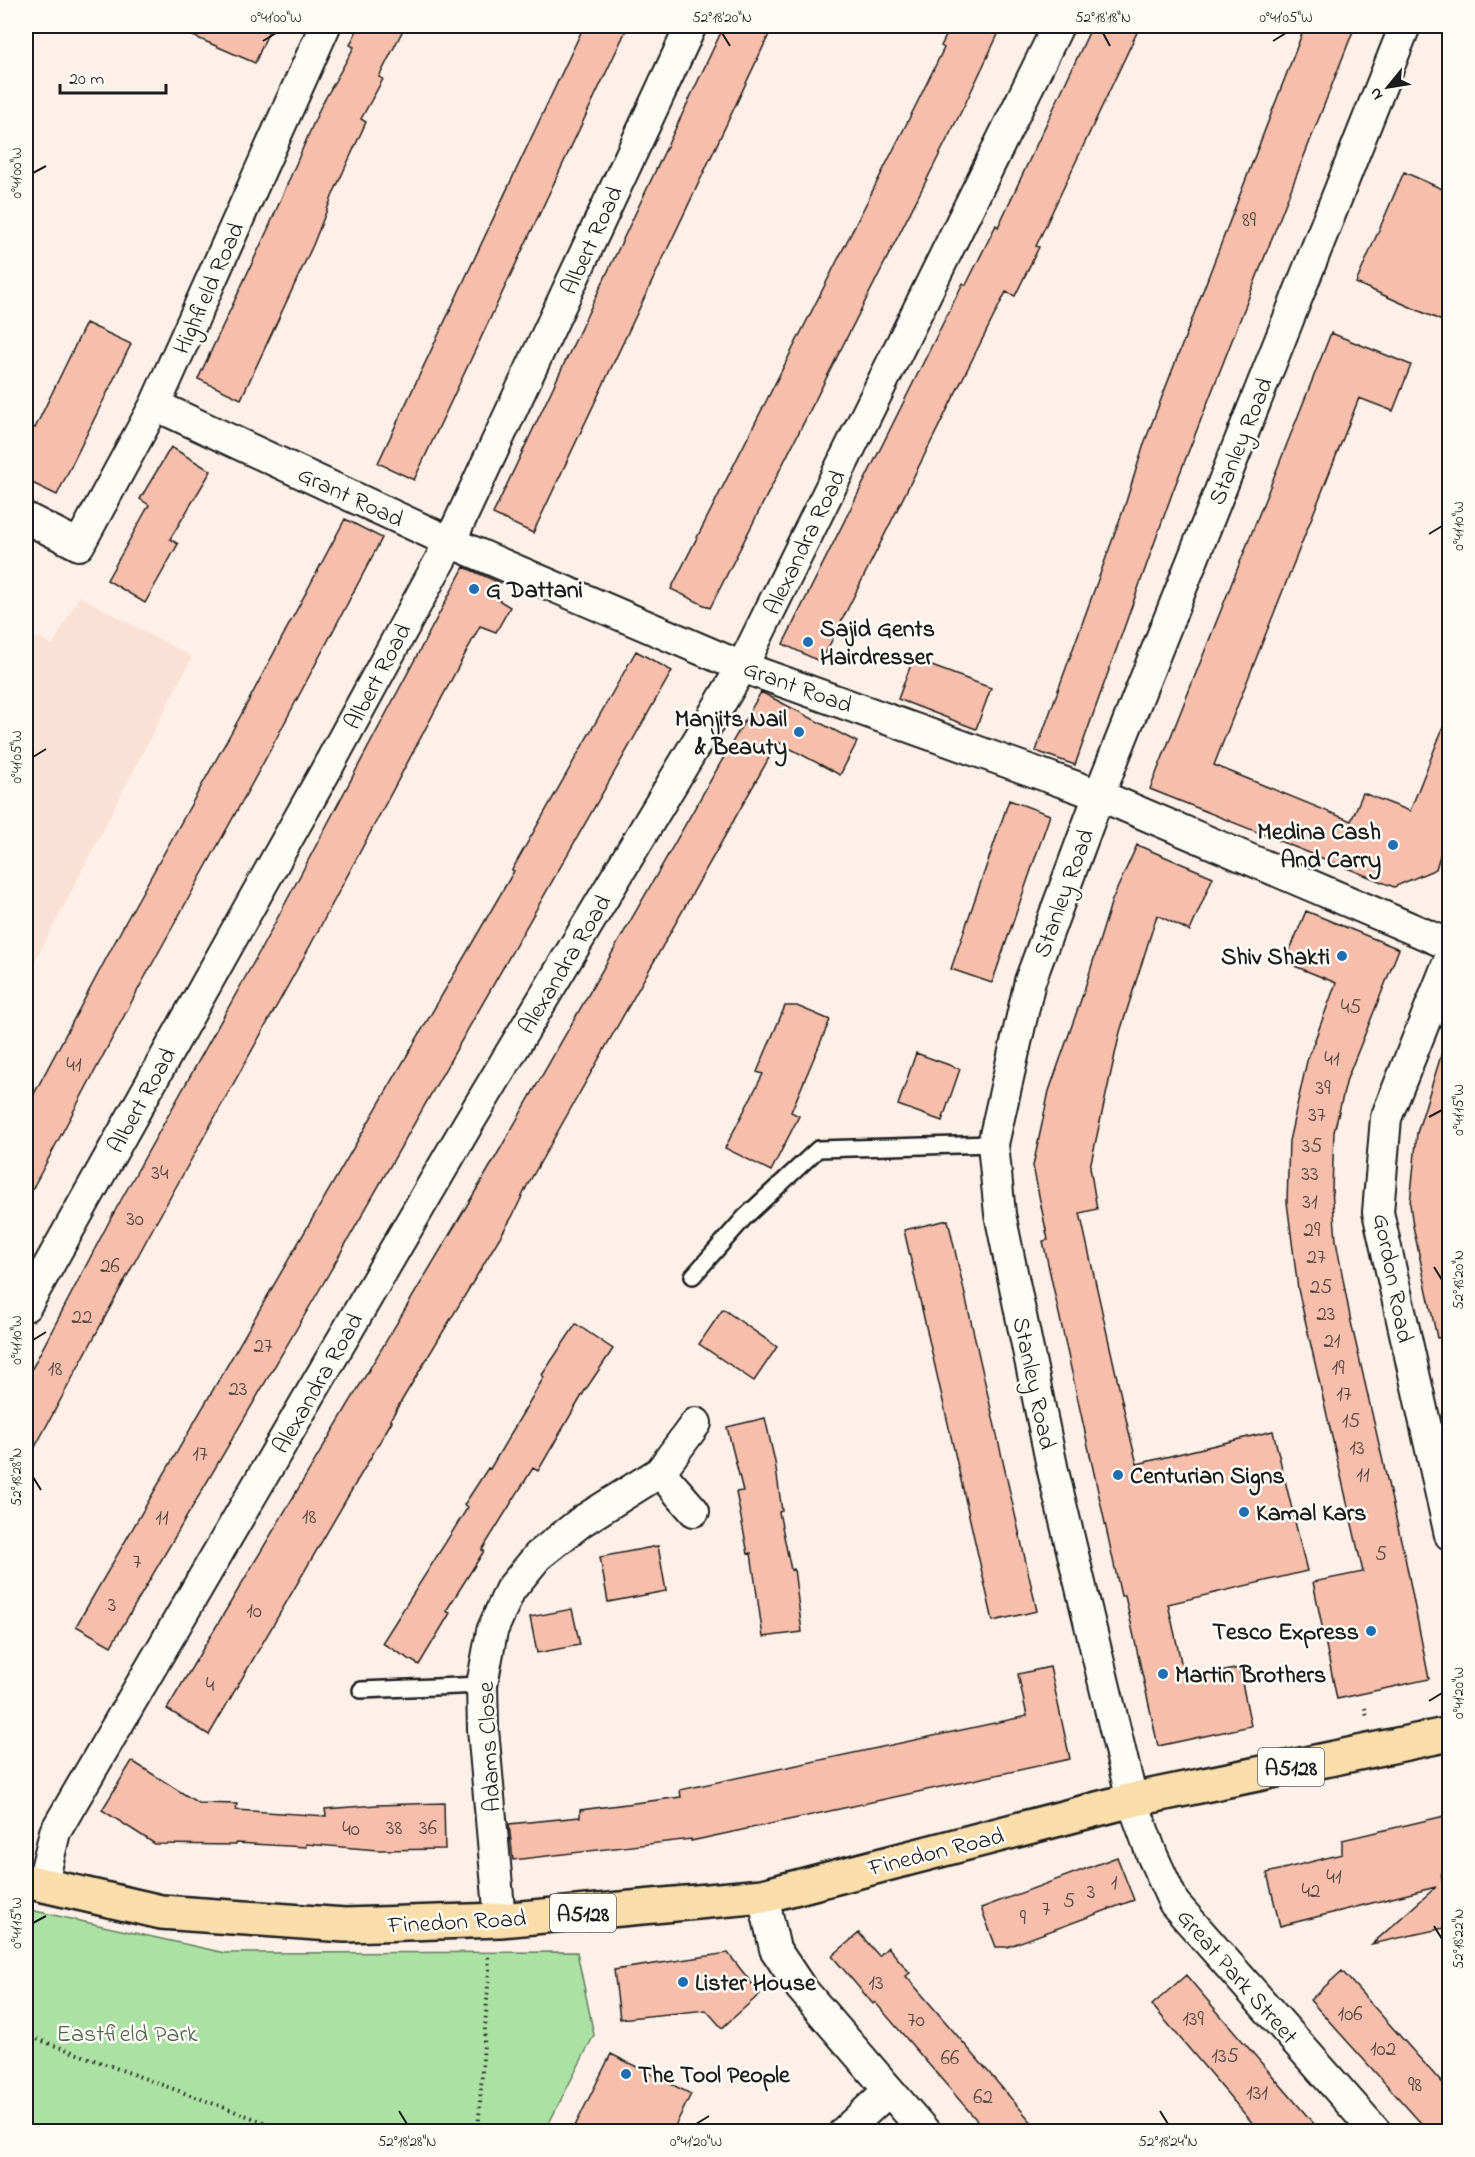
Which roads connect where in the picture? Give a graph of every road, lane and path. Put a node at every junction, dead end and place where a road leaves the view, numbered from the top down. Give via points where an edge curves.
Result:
1 (325, 26) edge
2 (691, 26) edge
3 (1058, 26) edge
4 (1404, 26) edge
5 (156, 405) junction
6 (26, 518) edge
7 (450, 542) junction
8 (742, 667) junction
9 (1099, 795) junction
10 (1449, 945) edge
11 (1449, 958) edge
12 (993, 1143) junction
13 (693, 1276) dead end
14 (26, 1306) edge
15 (696, 1423) dead end
16 (660, 1472) junction
17 (694, 1511) dead end
18 (1449, 1534) edge
19 (482, 1685) junction
20 (361, 1690) dead end
21 (1449, 1734) edge
22 (1132, 1800) junction
23 (34, 1884) edge
24 (763, 1896) junction
25 (492, 1921) junction
26 (26, 2036) edge
27 (889, 2090) junction
28 (291, 2132) edge
29 (478, 2132) edge
30 (844, 2132) edge
31 (925, 2132) edge
32 (1376, 2132) edge

1 - 5 street, Highfield Road
2 - 7 street, Albert Road
3 - 8 street, Alexandra Road
4 - 9 street, Stanley Road
5 - 6 street, Highfield Road via 80,545
5 - 7 street, Grant Road
7 - 8 street, Grant Road
7 - 14 street, Albert Road
8 - 9 street, Grant Road
8 - 23 street, Alexandra Road via 468,1124 56,1832
9 - 10 street, Grant Road
9 - 12 street, Stanley Road via 1030,981
11 - 18 street, Gordon Road via 1386,1118 1378,1212
12 - 13 lane via 818,1149 745,1217
12 - 22 street, Stanley Road via 1000,1214 1048,1448
15 - 16 street, Adams Close
16 - 17 street
16 - 19 street, Adams Close via 582,1521 538,1556 510,1590 492,1631
19 - 20 lane
19 - 25 street, Adams Close
21 - 22 main road, A5128
22 - 24 main road, Finedon Road / A5128
22 - 32 street, Great Park Street via 1174,1903
23 - 25 main road, Finedon Road / A5128 via 161,1912 345,1925
24 - 25 main road, Finedon Road / A5128
24 - 27 street via 775,1949 801,1989
25 - 29 path
26 - 28 path
27 - 30 street
27 - 31 street

